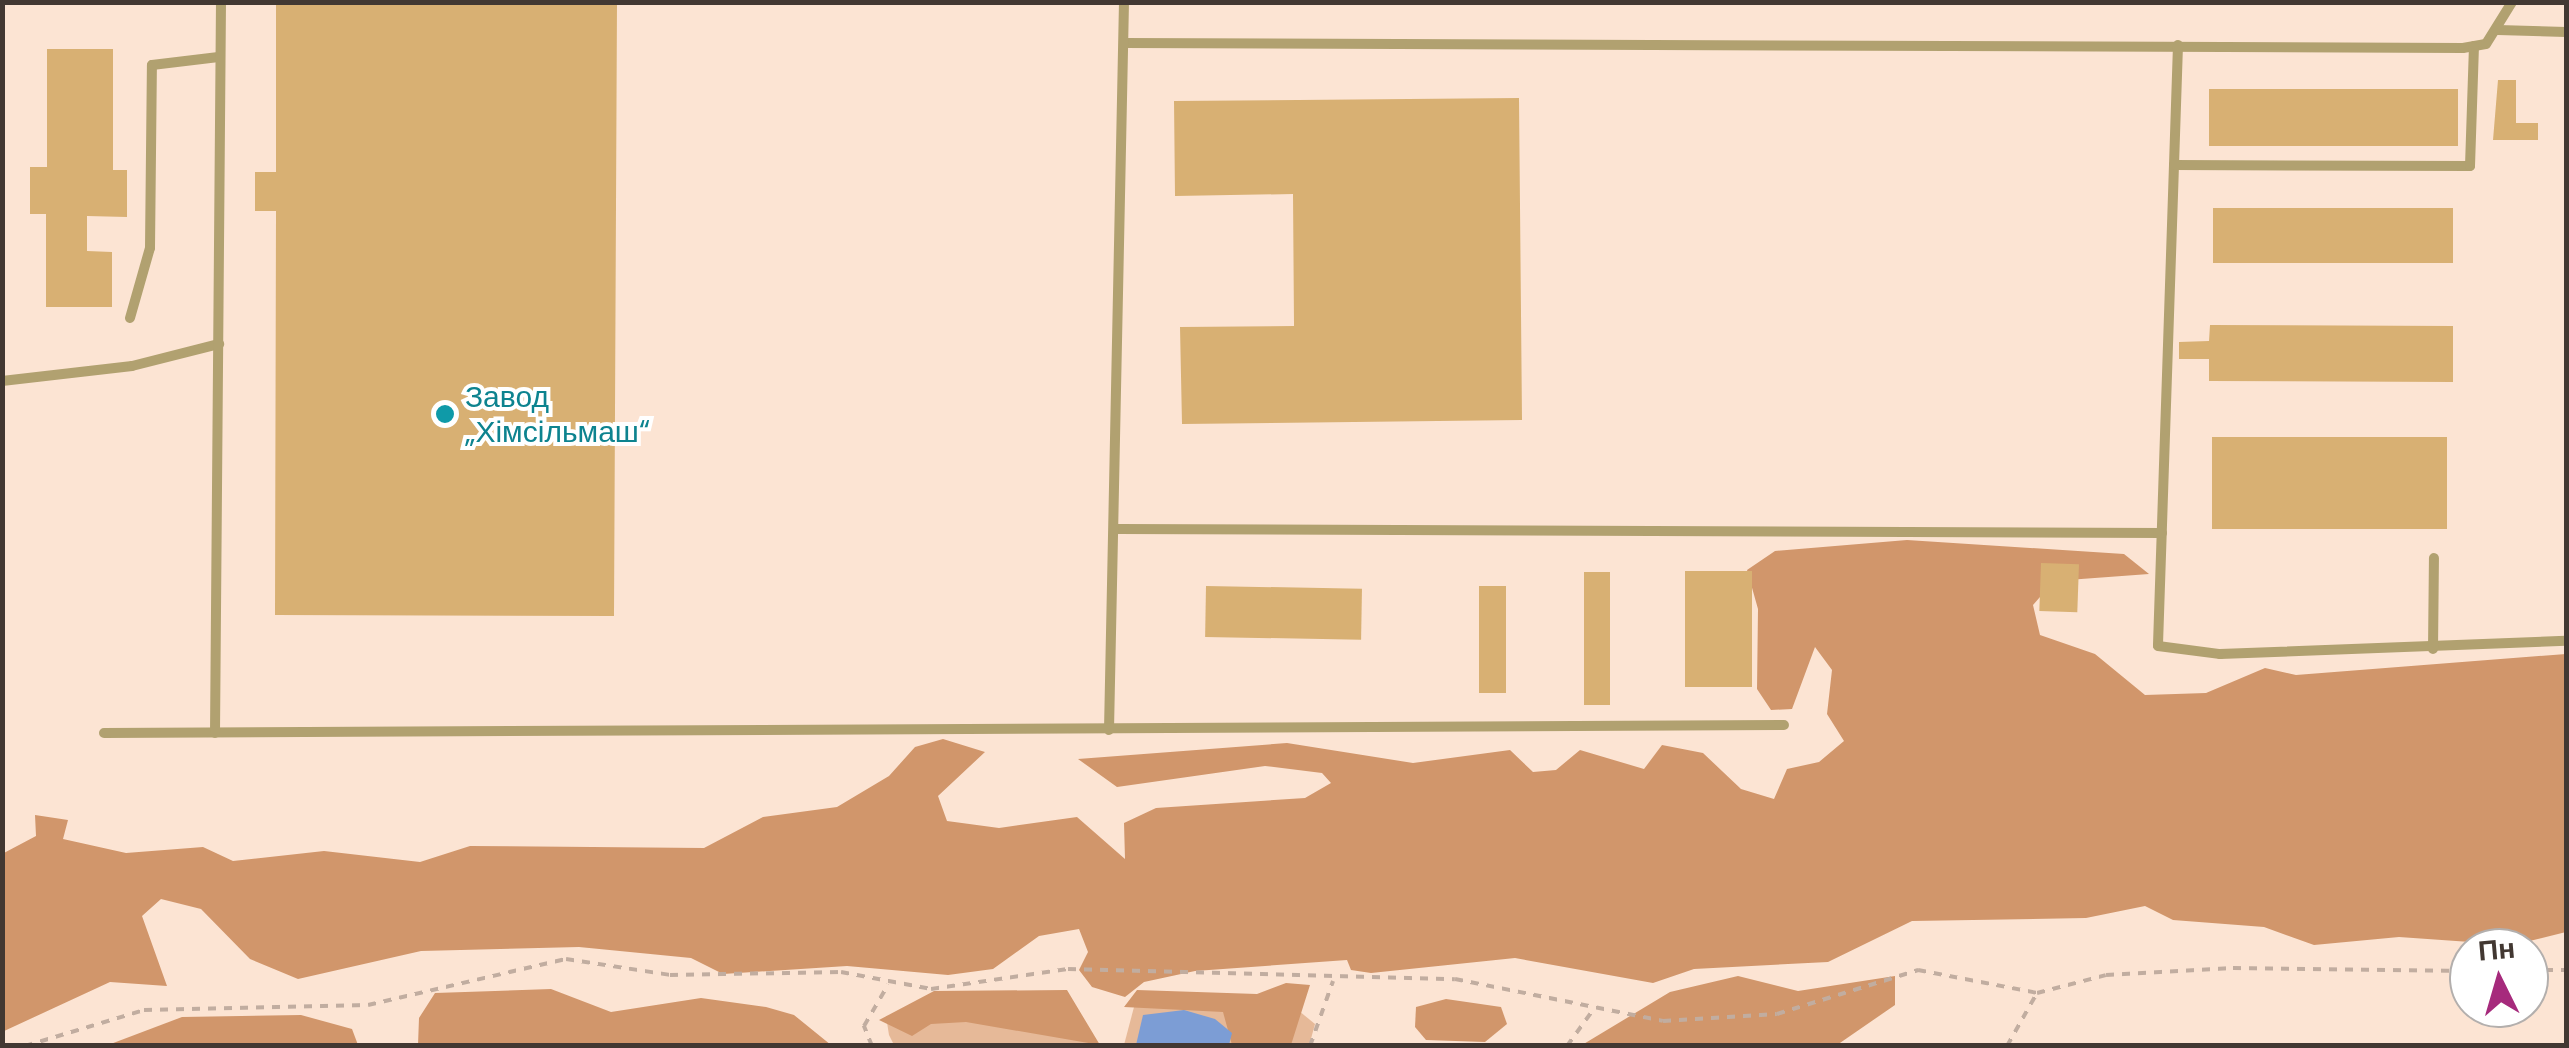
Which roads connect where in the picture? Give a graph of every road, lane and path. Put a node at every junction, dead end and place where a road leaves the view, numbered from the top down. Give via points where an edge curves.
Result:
1 (221, 2) edge
2 (1124, 2) edge
3 (2512, 2) edge
4 (2498, 30) junction
5 (2566, 32) edge
6 (1124, 43) junction
7 (2178, 45) junction
8 (2474, 46) junction
9 (220, 57) junction
10 (2174, 165) junction
11 (130, 318) dead end
12 (219, 344) junction
13 (2, 380) edge
14 (1118, 529) junction
15 (2162, 533) junction
16 (2434, 558) dead end
17 (2566, 641) edge
18 (2434, 650) junction
19 (1784, 724) dead end
20 (1110, 730) junction
21 (214, 732) junction
22 (104, 733) dead end
23 (2449, 971) edge
24 (1333, 981) junction
25 (888, 984) junction
26 (2037, 993) junction
27 (1593, 1010) junction
28 (25, 1046) edge
29 (872, 1046) edge
30 (1310, 1046) edge
31 (1568, 1046) edge
32 (2007, 1046) edge

1 - 9 lane
2 - 6 lane
3 - 4 lane
4 - 5 lane
4 - 8 lane
6 - 7 lane
6 - 14 lane
7 - 8 lane
7 - 10 lane
8 - 10 lane via 2470,166
9 - 11 lane via 152,65 150,248
9 - 12 lane
10 - 15 lane
12 - 13 lane via 132,366
12 - 21 lane
14 - 15 lane
14 - 20 lane
15 - 18 lane via 2158,646 2172,652
16 - 18 lane
17 - 18 lane
19 - 20 lane
20 - 21 lane
21 - 22 lane
23 - 26 path via 2233,968 2106,975
24 - 25 path via 1068,969 931,988
24 - 27 path via 1455,980
24 - 30 path
25 - 28 path via 841,972 670,975 566,959 368,1005 144,1010
25 - 29 path via 866,1015
26 - 27 path via 1918,970 1778,1014 1663,1020
26 - 32 path
27 - 31 path

